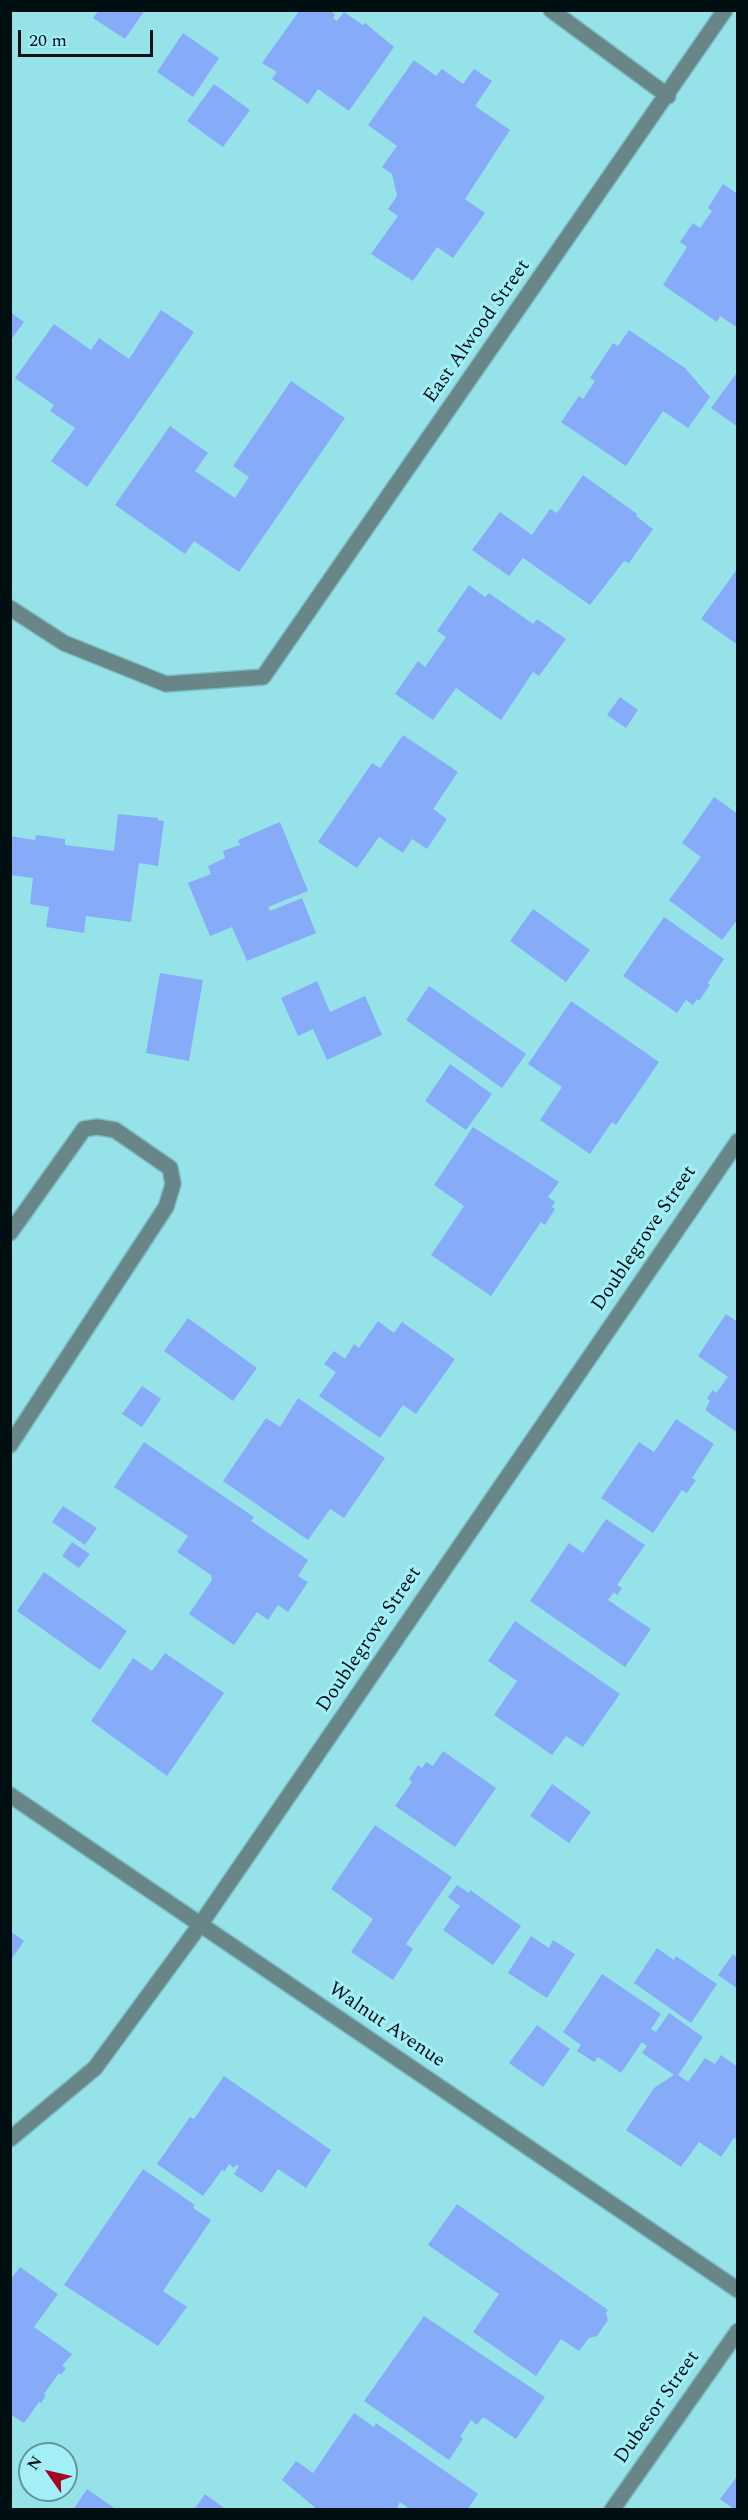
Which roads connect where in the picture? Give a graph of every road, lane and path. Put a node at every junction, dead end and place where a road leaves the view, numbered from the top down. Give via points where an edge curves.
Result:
1 (551, 10) edge
2 (725, 10) edge
3 (668, 96) junction
4 (10, 608) edge
5 (738, 1141) edge
6 (10, 1233) edge
7 (10, 1445) edge
8 (10, 1795) edge
9 (200, 1925) junction
10 (10, 2139) edge
11 (738, 2290) edge
12 (738, 2331) edge
13 (612, 2510) edge

1 - 3 street
2 - 3 street, East Alwood Street
3 - 4 street, East Alwood Street via 263,677 166,684 64,643
5 - 9 street, Doublegrove Street
6 - 7 street via 84,1129 115,1130 170,1168 173,1184 166,1207
8 - 9 street, Walnut Avenue
9 - 10 street, Doublegrove Street via 95,2068
9 - 11 street, Walnut Avenue
12 - 13 street, Dubesor Street

